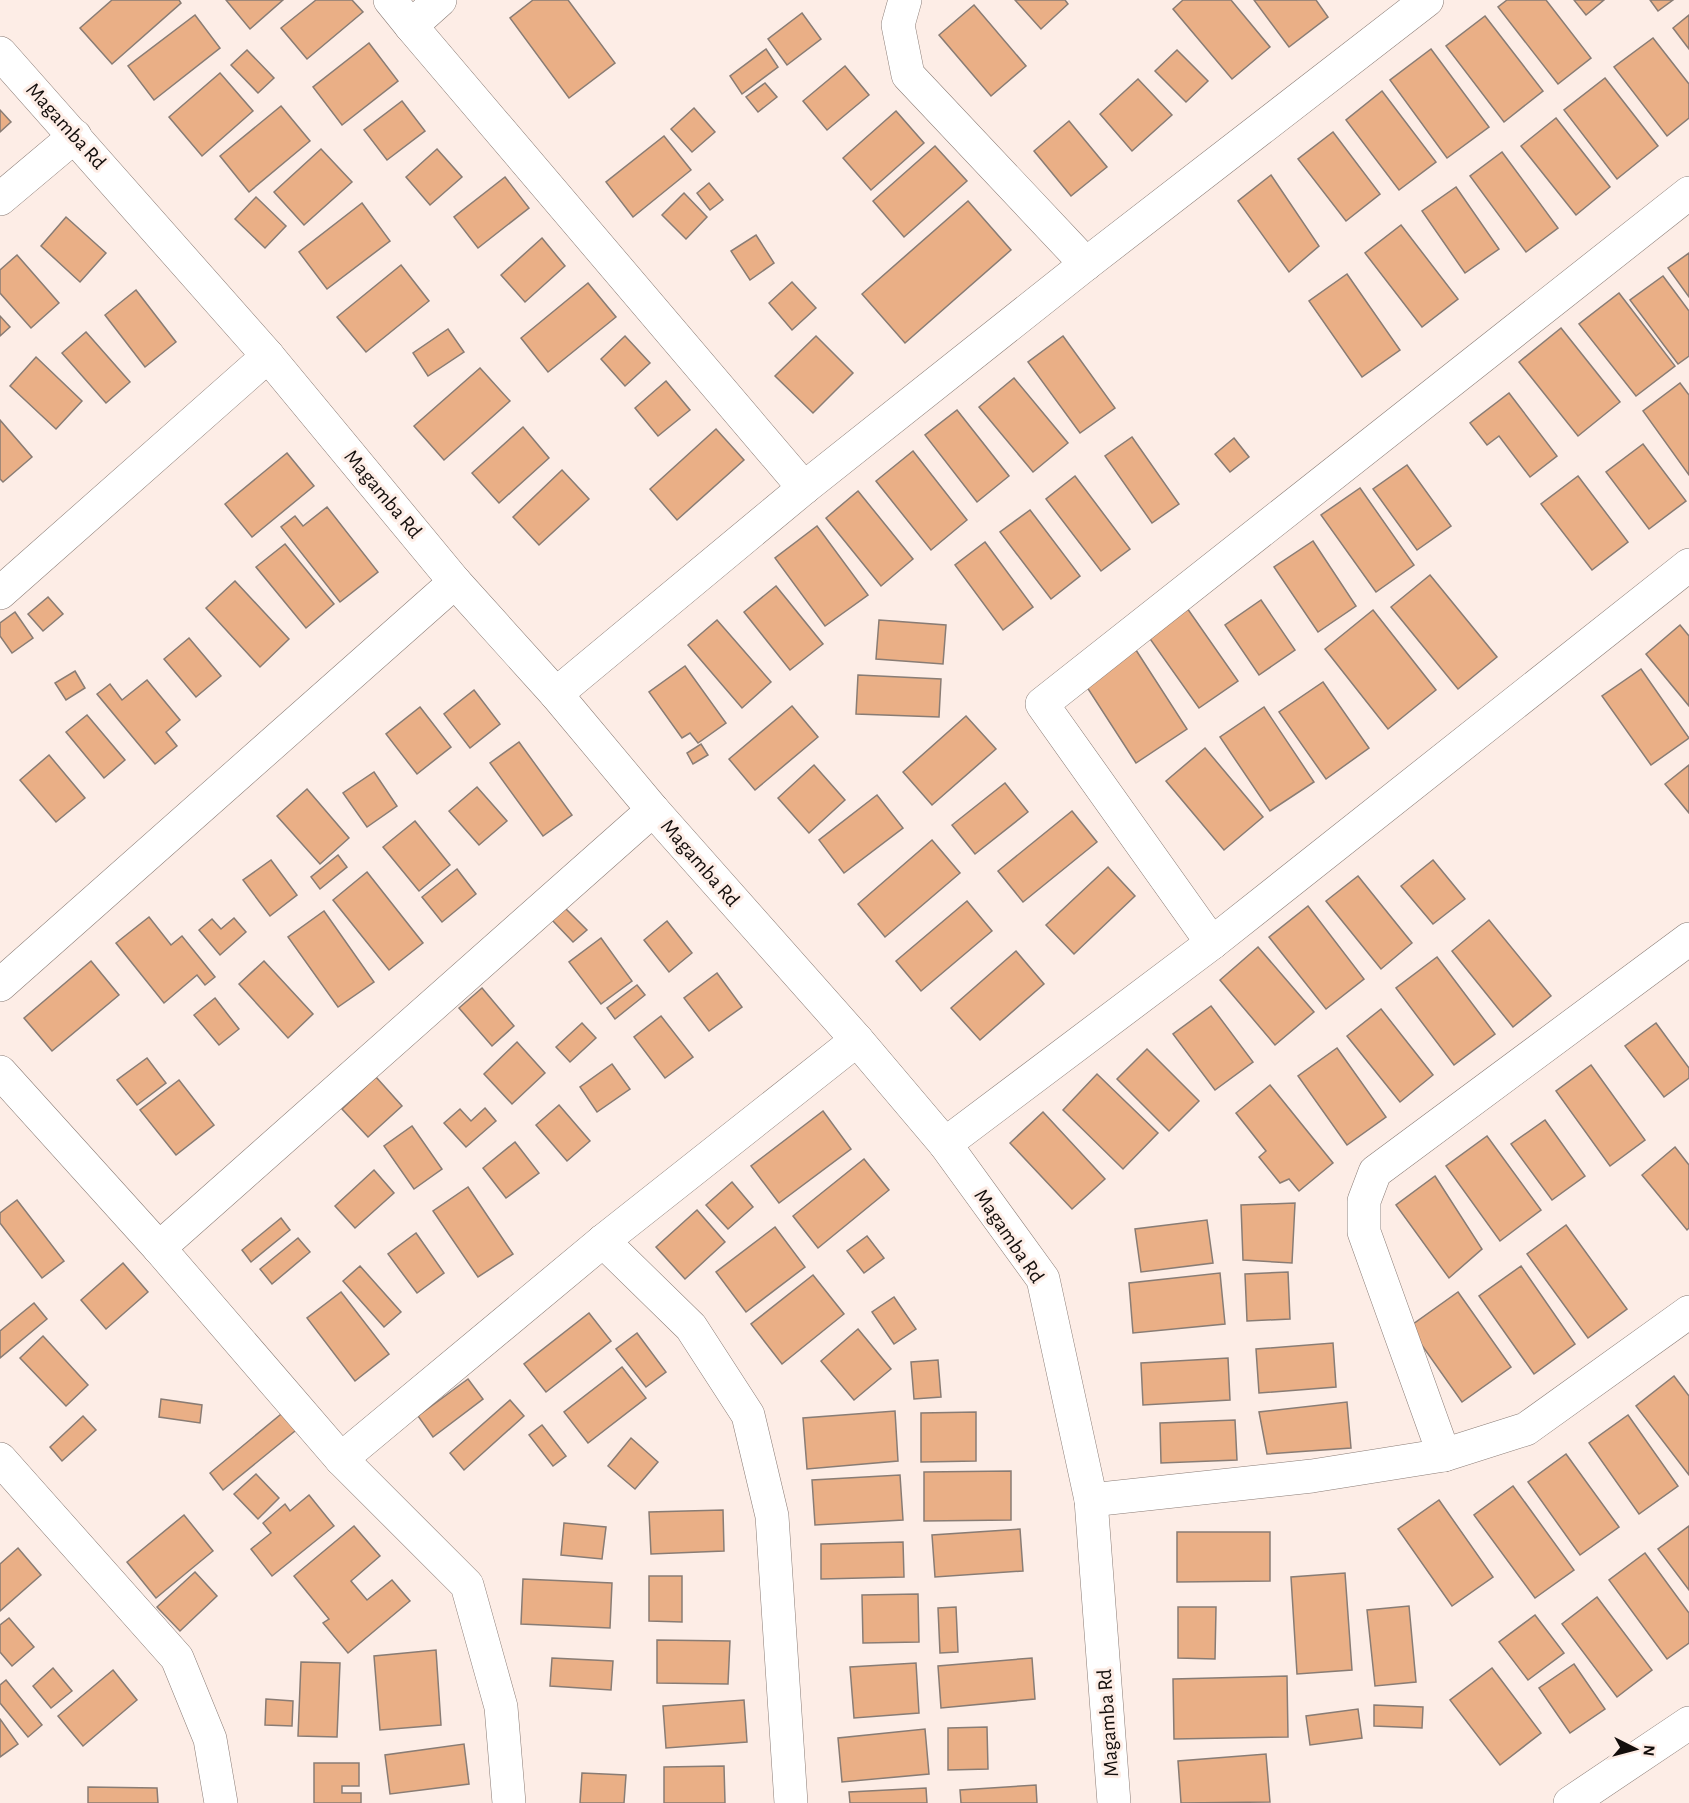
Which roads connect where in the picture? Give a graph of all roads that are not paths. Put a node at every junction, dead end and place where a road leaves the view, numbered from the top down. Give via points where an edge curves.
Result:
1 (390, 0) edge
2 (440, 0) edge
3 (905, 0) edge
4 (1427, 0) edge
5 (411, 26) junction
6 (0, 53) edge
7 (75, 136) junction
8 (1689, 193) edge
9 (0, 200) edge
10 (1086, 264) junction
11 (268, 356) junction
12 (804, 488) junction
13 (1689, 565) edge
14 (455, 582) junction
15 (0, 593) edge
16 (556, 694) junction
17 (653, 810) junction
18 (1689, 939) edge
19 (1212, 943) junction
20 (0, 985) edge
21 (857, 1040) junction
22 (0, 1072) edge
23 (945, 1143) junction
24 (603, 1241) junction
25 (159, 1248) junction
26 (1689, 1312) edge
27 (1444, 1455) junction
28 (0, 1459) edge
29 (341, 1459) junction
30 (1090, 1500) junction
31 (1689, 1724) edge
32 (221, 1803) edge
33 (509, 1803) edge
34 (791, 1803) edge
35 (1114, 1803) edge
36 (1570, 1803) edge

1 - 5 street
2 - 5 street
3 - 10 street via 898,25 908,75
4 - 10 street
5 - 12 street
6 - 7 street, Magamba Rd
7 - 9 street
7 - 11 street, Magamba Rd
8 - 19 street via 1042,704
10 - 12 street
11 - 14 street, Magamba Rd
11 - 15 street
12 - 16 street
13 - 19 street
14 - 16 street, Magamba Rd
14 - 20 street
16 - 17 street, Magamba Rd
17 - 21 street, Magamba Rd
17 - 25 street
18 - 27 street via 1375,1172 1364,1201 1364,1232
19 - 23 street
21 - 23 street, Magamba Rd
21 - 24 street
22 - 25 street
23 - 30 street, Magamba Rd via 1043,1279
24 - 29 street
24 - 34 street via 691,1327 748,1415 772,1515
25 - 29 street
26 - 27 street via 1526,1430
27 - 30 street via 1312,1476
28 - 32 street via 177,1658 210,1739
29 - 33 street via 467,1585 501,1707
30 - 35 street, Magamba Rd
31 - 36 street

